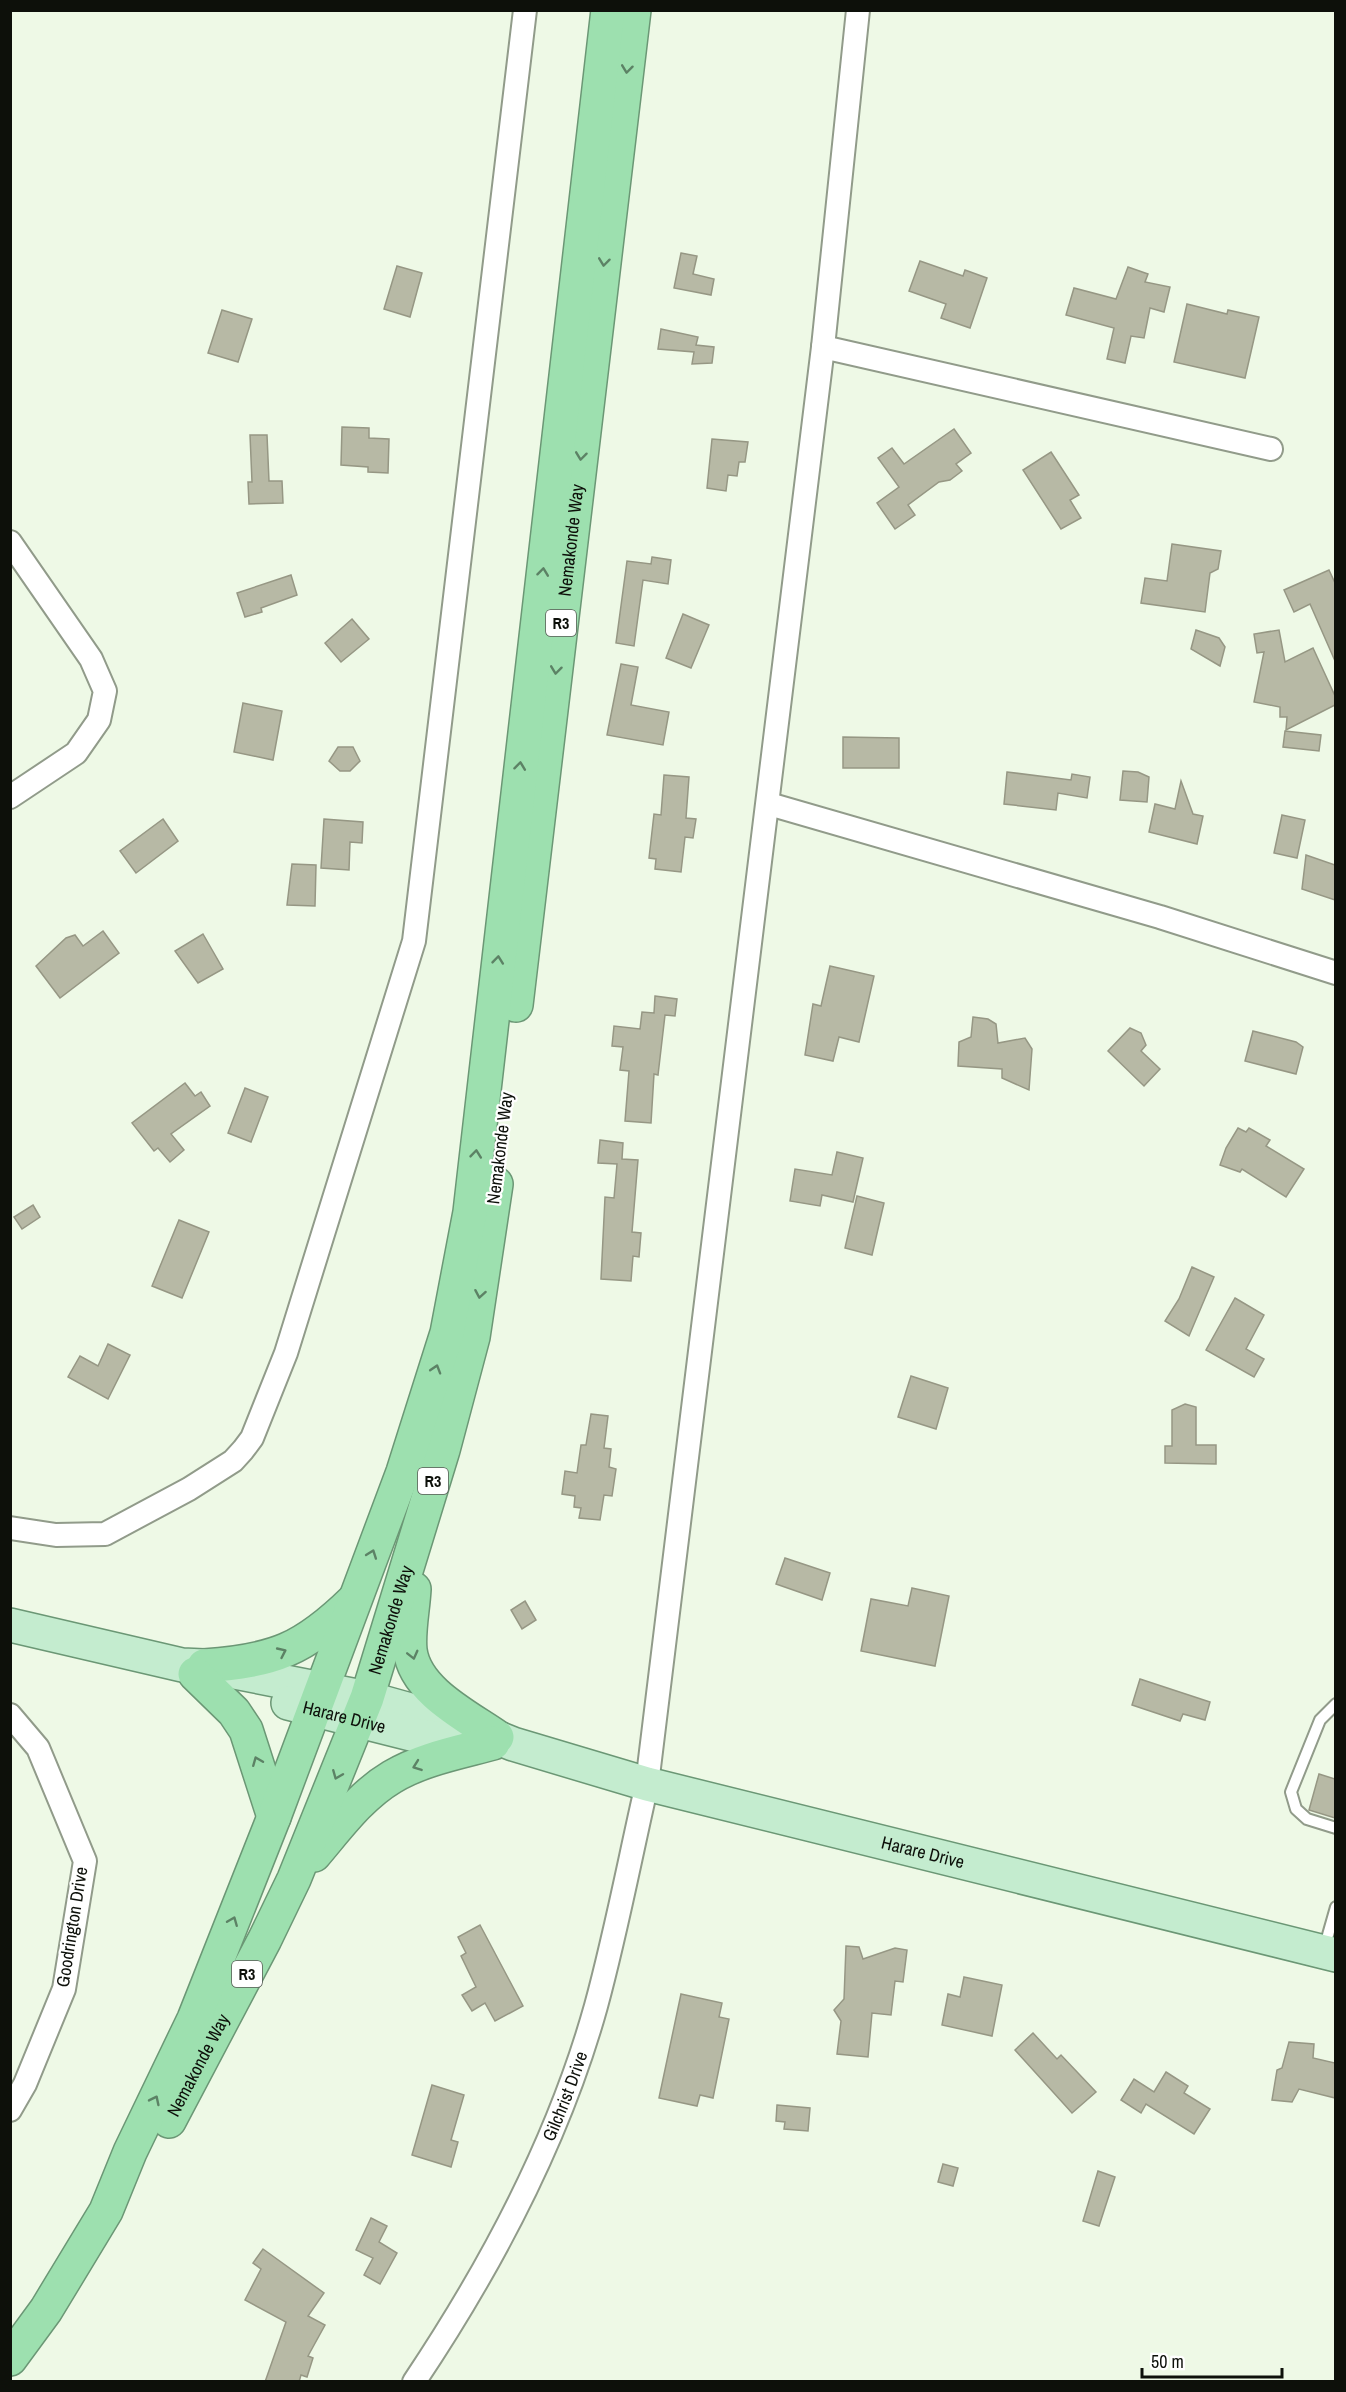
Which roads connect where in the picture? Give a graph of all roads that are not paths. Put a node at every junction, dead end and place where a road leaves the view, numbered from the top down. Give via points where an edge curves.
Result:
1 (525, 10) edge
2 (608, 10) edge
3 (634, 10) edge
4 (858, 10) edge
5 (824, 346) junction
6 (1271, 449) dead end
7 (10, 542) edge
8 (10, 797) edge
9 (768, 804) junction
10 (1335, 973) edge
11 (10, 1528) edge
12 (417, 1534) junction
13 (357, 1596) junction
14 (10, 1625) edge
15 (194, 1668) junction
16 (319, 1699) junction
17 (1335, 1704) edge
18 (363, 1709) junction
19 (10, 1715) edge
20 (501, 1741) junction
21 (647, 1784) junction
22 (274, 1817) junction
23 (1335, 1828) edge
24 (294, 1879) junction
25 (1335, 1907) edge
26 (1329, 1954) edge
27 (10, 2110) edge
28 (106, 2211) junction
29 (10, 2359) edge
30 (414, 2382) edge

1 - 11 street via 414,940 286,1353 252,1438 233,1461 189,1489 105,1534 56,1535
13 -> 2 highway, Nemakonde Way / R3 via 403,1472 447,1333 470,1212
3 -> 12 highway, Nemakonde Way / R3 via 490,1236 473,1337
4 - 5 street, Gilchrist Drive
5 - 6 street
5 - 9 street, Gilchrist Drive
7 - 8 street via 91,659 105,691 99,720 76,753
9 - 10 street via 1160,917
9 - 21 street, Gilchrist Drive
12 - 18 highway, Nemakonde Way / R3
12 -> 20 highway via 410,1651 428,1686
15 -> 13 highway via 246,1663 281,1653 333,1620
13 - 16 highway, Nemakonde Way / R3
14 - 15 main road, Harare Drive
15 - 16 main road, Harare Drive
22 -> 15 highway via 246,1730
16 - 18 main road, Harare Drive
16 - 22 highway, Nemakonde Way / R3
17 - 23 lane via 1320,1720 1291,1792 1296,1809 1307,1819
18 - 20 main road, Harare Drive via 443,1740
18 -> 24 highway, Nemakonde Way / R3
19 - 27 street, Goodrington Drive via 38,1748 84,1861 64,1989 25,2084
20 - 21 main road, Harare Drive
20 -> 24 highway via 411,1767 392,1777 367,1795
21 - 26 main road, Harare Drive
21 - 30 street, Gilchrist Drive via 596,2006 554,2128 506,2227
28 -> 22 highway, Nemakonde Way / R3 via 194,2019
24 - 28 highway, Nemakonde Way / R3 via 156,2144
25 - 26 lane
28 - 29 highway, Nemakonde Way / R3 via 46,2310

